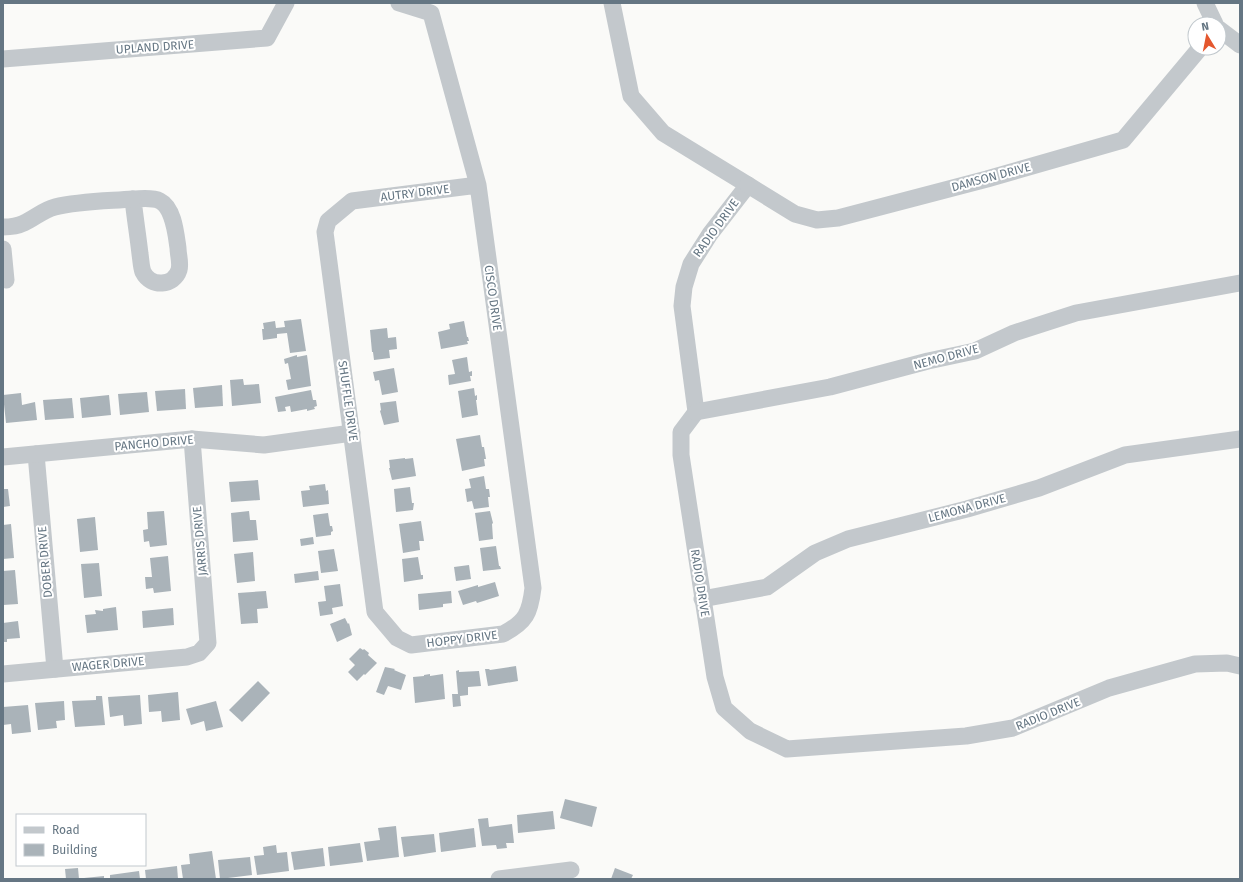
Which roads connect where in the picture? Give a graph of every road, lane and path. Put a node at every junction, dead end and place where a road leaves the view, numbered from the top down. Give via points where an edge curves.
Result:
1 (286, 3) edge
2 (399, 3) edge
3 (612, 3) edge
4 (1205, 3) edge
5 (1211, 16) edge
6 (1227, 35) edge
7 (1240, 45) edge
8 (1193, 56) edge
9 (3, 59) edge
10 (478, 185) junction
11 (748, 185) junction
12 (133, 200) junction
13 (352, 202) joint
14 (3, 227) edge
15 (3, 248) edge
16 (6, 280) dead end
17 (1240, 283) edge
18 (696, 412) junction
19 (352, 433) junction
20 (192, 439) junction
21 (1240, 439) edge
22 (36, 454) junction
23 (3, 457) edge
24 (533, 588) joint
25 (702, 599) junction
26 (375, 612) joint
27 (208, 643) joint
28 (1240, 666) edge
29 (54, 669) junction
30 (3, 674) edge
31 (571, 870) dead end
32 (499, 879) edge

1 - 9 street, UPLAND DRIVE via 268,38
2 - 10 street, CISCO DRIVE via 431,13
3 - 11 street via 631,96 663,133
4 - 5 street
6 - 7 street
8 - 11 street, DAMSON DRIVE via 1123,140 838,218 817,220 795,214
10 - 13 street, AUTRY DRIVE
10 - 24 street, CISCO DRIVE
11 - 18 street, RADIO DRIVE via 710,234 691,264 684,287 682,306
12 - 12 street via 160,201 171,215 179,269 169,282 152,282 143,272
12 - 14 street via 67,204 53,207 24,223
13 - 19 street, SHUFFLE DRIVE via 328,221 325,232
15 - 16 street
17 - 18 street, NEMO DRIVE via 1076,313 1014,333 975,351 830,388
18 - 25 street, RADIO DRIVE via 681,432 681,455
19 - 20 street, PANCHO DRIVE via 264,445
19 - 26 street, SHUFFLE DRIVE
20 - 22 street, PANCHO DRIVE
20 - 27 street, JARRIS DRIVE
21 - 25 street, LEMONA DRIVE via 1125,454 1039,488 848,539 815,553 767,587
22 - 23 street, PANCHO DRIVE
22 - 29 street, DOBER DRIVE
24 - 26 street, HOPPY DRIVE via 531,606 524,620 503,634 411,645 396,638
25 - 28 street, RADIO DRIVE via 714,677 724,708 750,731 787,749 966,736 1013,728 1109,688 1195,664 1227,663
27 - 29 street, WAGER DRIVE via 199,653 187,657
29 - 30 street, WAGER DRIVE
31 - 32 street

